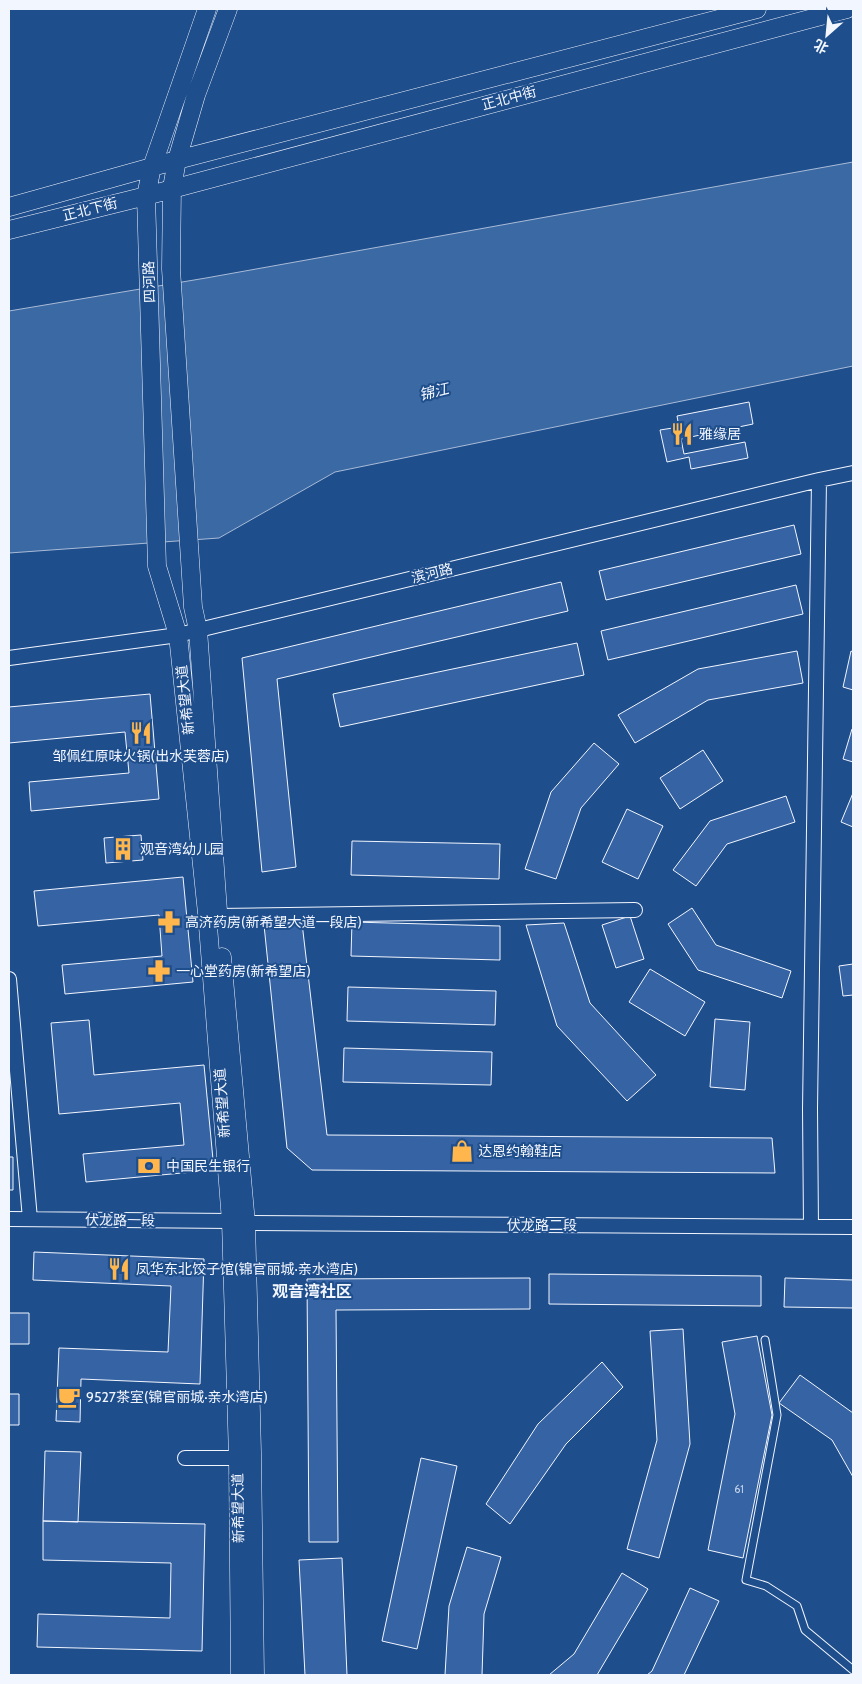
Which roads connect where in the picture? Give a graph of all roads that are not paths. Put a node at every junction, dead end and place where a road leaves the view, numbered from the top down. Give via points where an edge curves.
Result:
1 (207, 9) edge
2 (228, 9) edge
3 (758, 9) edge
4 (847, 9) edge
5 (177, 160) junction
6 (152, 167) junction
7 (172, 188) junction
8 (146, 196) junction
9 (9, 207) edge
10 (9, 230) edge
11 (853, 473) edge
12 (818, 480) junction
13 (157, 566) joint
14 (198, 630) junction
15 (178, 635) junction
16 (9, 658) edge
17 (635, 910) dead end
18 (219, 916) junction
19 (9, 979) edge
20 (9, 1219) edge
21 (30, 1219) junction
22 (239, 1222) junction
23 (811, 1227) junction
24 (853, 1227) edge
25 (765, 1340) dead end
26 (185, 1458) dead end
27 (238, 1458) junction
28 (853, 1670) edge
29 (240, 1675) edge
30 (255, 1675) edge

1 - 6 street, 四河路
2 - 5 street, 四河路 via 196,95
3 - 5 street, 正北中街
4 - 7 street, 正北中街
5 - 6 street, 正北中街
5 - 7 street, 四河路
6 - 8 street, 四河路
6 - 9 street, 正北下街
7 - 8 street, 正北下街
7 - 14 street, 四河路 via 171,268 193,607
8 - 10 street, 正北下街
8 - 13 street, 四河路
11 - 12 street, 滨河路
12 - 14 street, 滨河路
12 - 23 street
13 - 15 street, 新希望大道
14 - 15 street, 滨河路
14 - 18 street, 四河路
15 - 16 street, 滨河路
15 - 22 street, 新希望大道
17 - 18 street
18 - 22 street, 四河路
19 - 21 street
20 - 21 street, 伏龙路一段
21 - 22 street, 伏龙路一段
22 - 23 street, 伏龙路二段
22 - 27 street, 新希望大道
22 - 30 street via 252,1442
23 - 24 street, 伏龙路二段
25 - 28 lane via 777,1415 746,1580 766,1586 797,1606 805,1630
26 - 27 street
27 - 29 street, 新希望大道

